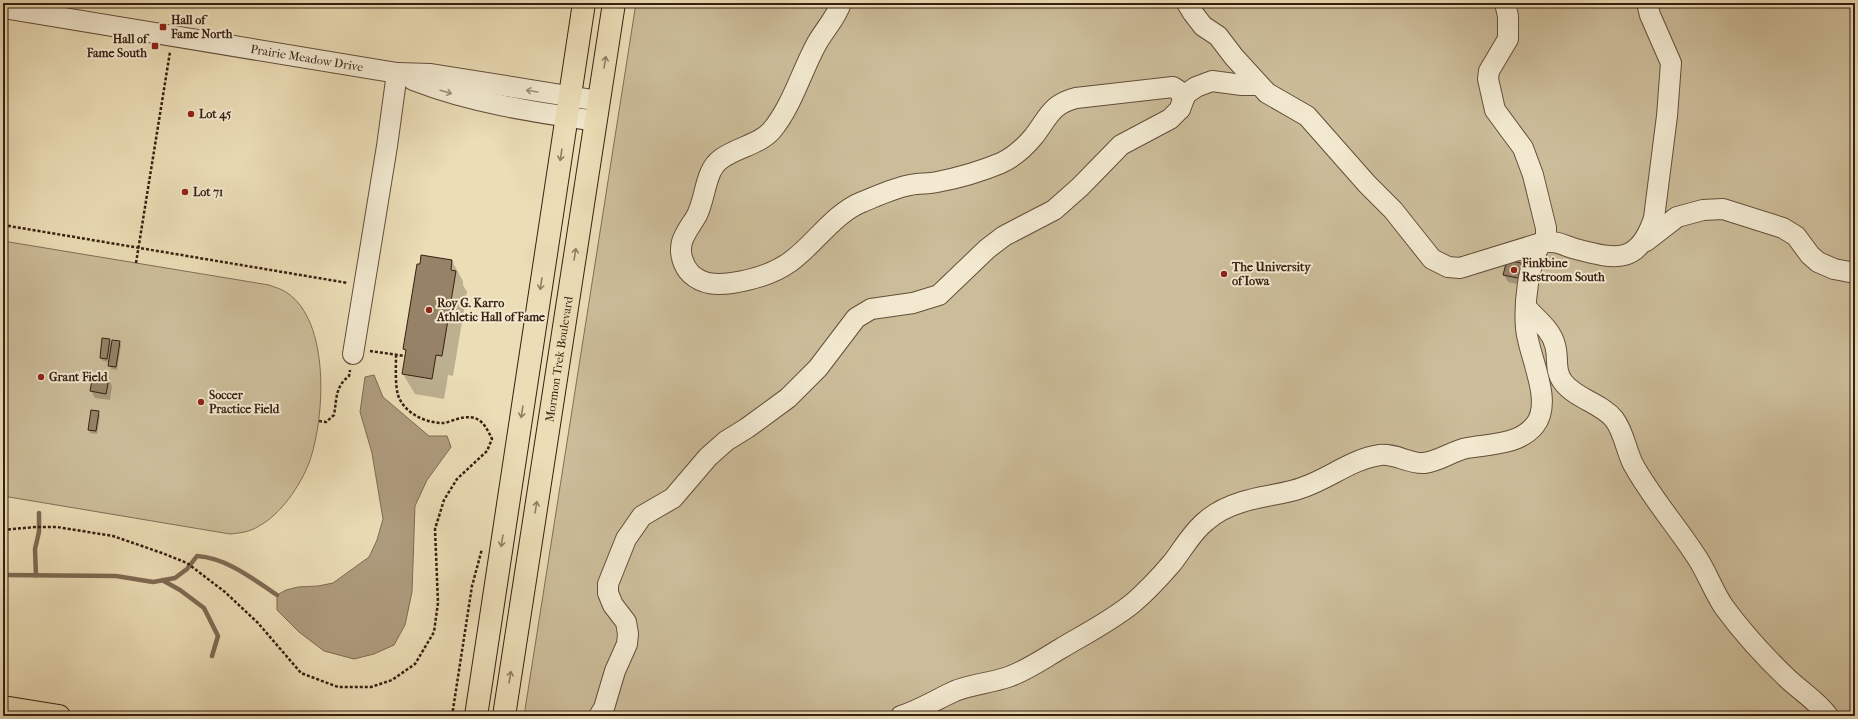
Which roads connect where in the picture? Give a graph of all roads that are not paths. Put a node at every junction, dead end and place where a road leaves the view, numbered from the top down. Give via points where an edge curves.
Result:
1 (584, 3) edge
2 (614, 3) edge
3 (841, 3) edge
4 (1187, 3) edge
5 (1505, 3) edge
6 (1647, 3) edge
7 (3, 8) edge
8 (397, 73) junction
9 (1260, 85) junction
10 (568, 107) junction
11 (1180, 109) junction
12 (597, 111) junction
13 (1543, 243) junction
14 (1641, 245) junction
15 (1855, 273) edge
16 (1526, 307) junction
17 (353, 351) road end
18 (3, 707) edge
19 (59, 716) edge
20 (476, 716) edge
21 (504, 716) edge
22 (599, 716) edge
23 (901, 716) edge
24 (1828, 716) edge

1 - 10 main road
12 -> 2 main road, Mormon Trek Boulevard
3 - 11 street via 838,14 818,43 774,127 765,136 723,157 711,171 704,198 684,234 680,249 684,263 690,273 698,279 722,285 756,278 790,262 835,220 860,203 909,185 937,182 1001,162 1020,151 1035,135 1043,120 1066,100 1173,87 1183,98
4 - 9 street via 1203,26 1218,36
5 - 13 street via 1508,38 1489,71 1488,80 1495,110 1523,148 1533,175 1546,228
6 - 14 street via 1650,16 1671,63 1657,204 1649,233
7 - 8 street, Prairie Meadow Drive
8 - 10 street, Prairie Meadow Drive via 431,74
8 - 17 street
9 - 11 street via 1212,81 1186,94
9 - 13 street via 1274,98 1307,116 1393,210 1420,246 1440,264 1460,268
10 - 12 street, Prairie Meadow Drive
10 -> 20 main road
11 - 22 street via 1170,120 1121,145 1054,210 1004,236 939,295 913,303 871,309 856,318 818,368 788,398 726,441 708,457 672,498 642,516 626,539 608,584 613,605 626,622 628,634 627,644 614,671 604,708
21 -> 12 main road, Mormon Trek Boulevard
13 - 14 street via 1553,241 1577,249 1618,257 1630,255
13 - 16 street via 1535,253
14 - 15 street via 1672,220 1716,208 1782,228 1796,236 1818,262 1834,269
16 - 23 street via 1529,349 1540,387 1541,408 1536,424 1526,433 1509,442 1466,448 1443,458 1422,463 1380,455 1345,466 1303,488 1243,501 1205,521 1155,583 1108,621 1009,677 956,690
16 - 24 street via 1545,327 1553,340 1558,358 1556,364 1563,382 1615,420 1639,474 1700,563 1728,611 1756,647 1788,679 1820,705
18 - 19 main road

